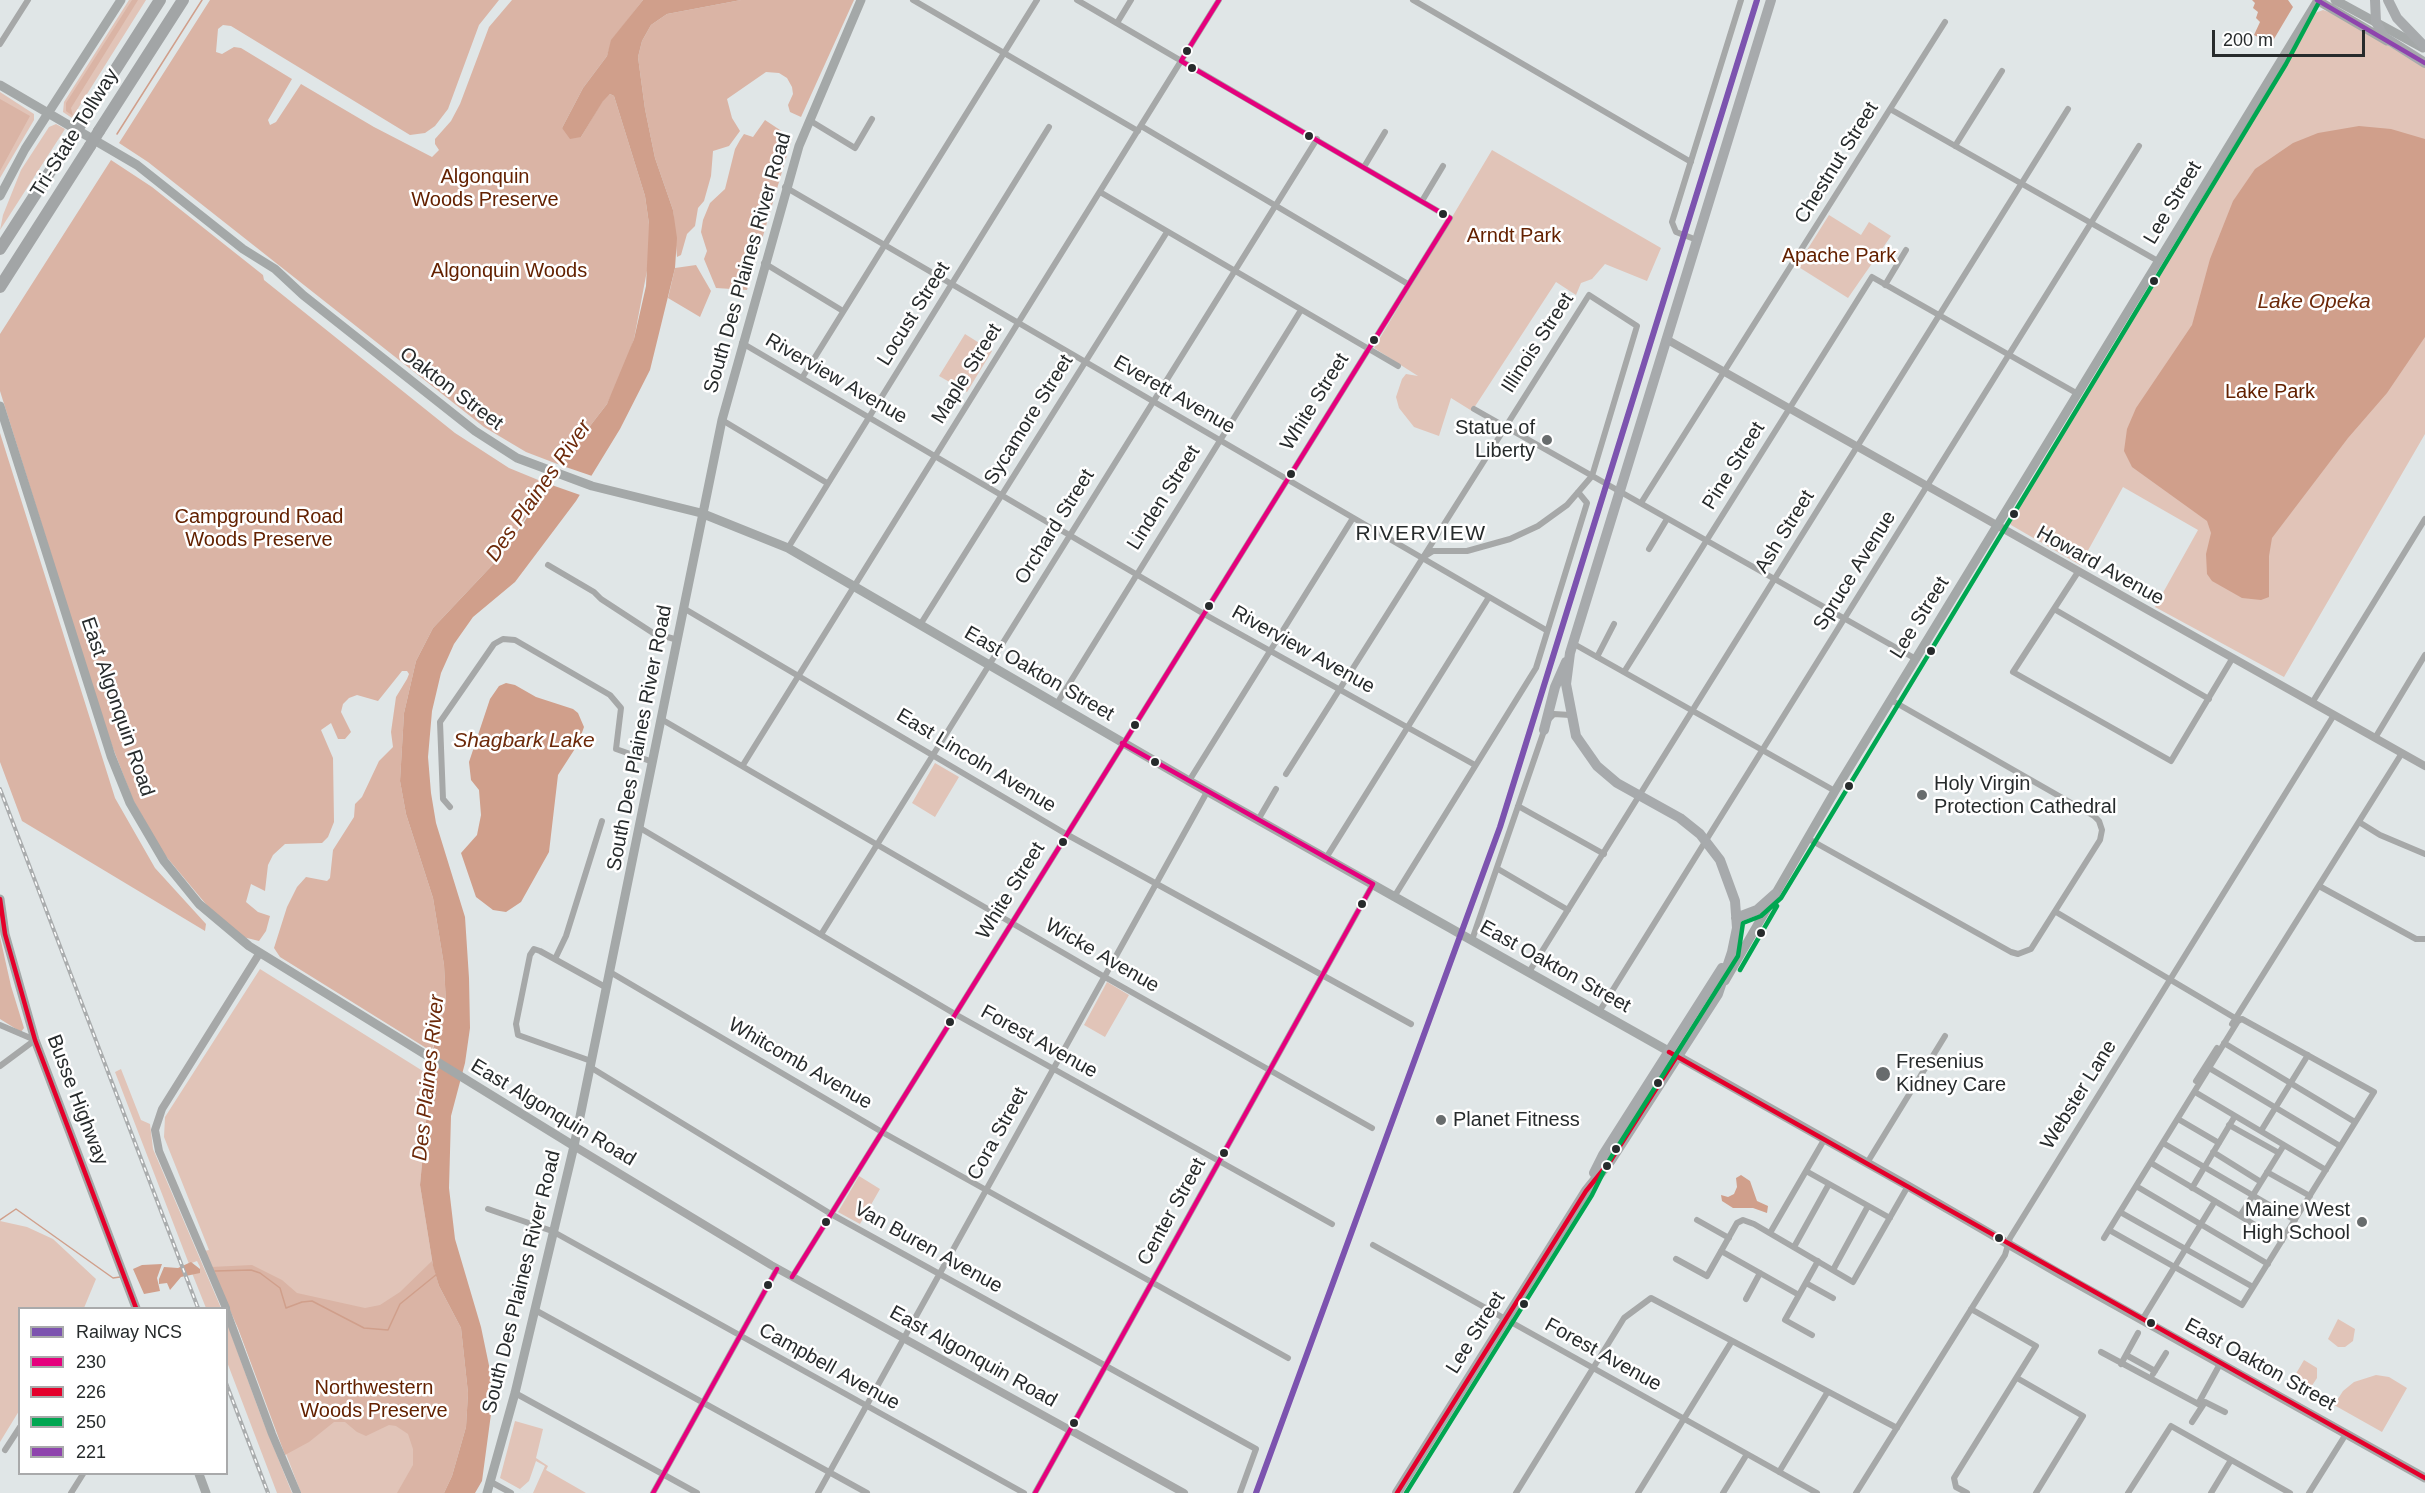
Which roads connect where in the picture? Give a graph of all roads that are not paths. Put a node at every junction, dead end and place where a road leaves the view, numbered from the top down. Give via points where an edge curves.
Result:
1 (28, 0) edge
2 (121, 0) edge
3 (160, 0) edge
4 (183, 0) edge
5 (861, 0) edge
6 (913, 0) edge
7 (1037, 0) edge
8 (1077, 0) edge
9 (1131, 0) edge
10 (1219, 0) edge
11 (1413, 0) edge
12 (1741, 0) edge
13 (1771, 0) edge
14 (2311, 0) edge
15 (2318, 0) edge
16 (2335, 0) edge
17 (2375, 0) edge
18 (2388, 0) edge
19 (1945, 22) dead end
20 (2376, 22) junction
21 (1117, 23) junction
22 (0, 44) edge
23 (2392, 44) junction
24 (2425, 48) edge
25 (1004, 53) junction
26 (2280, 60) junction
27 (1182, 61) junction
28 (2425, 63) edge
29 (2002, 71) dead end
30 (0, 85) edge
31 (1890, 109) junction
32 (2068, 109) dead end
33 (48, 112) junction
34 (872, 119) dead end
35 (809, 120) junction
36 (1049, 127) dead end
37 (1139, 129) junction
38 (1385, 132) dead end
39 (1317, 139) junction
40 (1955, 146) junction
41 (2139, 146) dead end
42 (1691, 162) junction
43 (1443, 166) dead end
44 (1364, 167) junction
45 (2022, 184) junction
46 (785, 187) junction
47 (1100, 192) junction
48 (0, 196) edge
49 (1422, 201) junction
50 (1276, 205) junction
51 (2091, 223) junction
52 (1167, 232) junction
53 (1697, 240) junction
54 (884, 245) junction
55 (0, 249) edge
56 (1906, 250) dead end
57 (2158, 261) junction
58 (764, 263) junction
59 (1234, 271) junction
60 (1408, 284) junction
61 (952, 285) junction
62 (1885, 285) junction
63 (0, 286) edge
64 (1301, 310) junction
65 (843, 311) junction
66 (1941, 316) junction
67 (1018, 323) junction
68 (1666, 339) junction
69 (742, 343) junction
70 (1368, 348) junction
71 (2010, 355) junction
72 (1085, 362) junction
73 (1398, 366) dead end
74 (1724, 372) junction
75 (802, 378) junction
76 (2078, 394) junction
77 (1153, 402) junction
78 (0, 406) edge
79 (1789, 409) junction
80 (1474, 410) dead end
81 (869, 417) junction
82 (722, 420) junction
83 (1504, 427) junction
84 (1219, 440) junction
85 (1857, 447) junction
86 (935, 456) junction
87 (1592, 476) junction
88 (1286, 480) junction
89 (827, 483) junction
90 (592, 486) joint
91 (1928, 487) junction
92 (1578, 492) junction
93 (1620, 492) junction
94 (1002, 495) junction
95 (1641, 503) junction
96 (701, 513) junction
97 (1353, 518) junction
98 (1668, 519) junction
99 (2425, 519) edge
100 (1998, 527) junction
101 (1069, 535) junction
102 (1706, 540) junction
103 (788, 548) junction
104 (1649, 549) dead end
105 (1422, 558) junction
106 (548, 565) dead end
107 (2078, 572) junction
108 (1136, 574) junction
109 (1775, 579) junction
110 (854, 586) junction
111 (1489, 597) junction
112 (685, 609) junction
113 (2054, 609) junction
114 (1204, 614) junction
115 (1844, 618) junction
116 (1614, 624) dead end
117 (920, 625) junction
118 (1546, 630) junction
119 (678, 640) junction
120 (1572, 648) junction
121 (1270, 651) junction
122 (2425, 655) edge
123 (1597, 657) junction
124 (1916, 659) junction
125 (2232, 659) junction
126 (988, 665) junction
127 (1624, 672) junction
128 (799, 674) junction
129 (1340, 690) junction
130 (2209, 699) junction
131 (1891, 700) junction
132 (2312, 703) junction
133 (1056, 705) junction
134 (1693, 711) junction
135 (1570, 715) junction
136 (2334, 715) junction
137 (661, 719) junction
138 (1408, 728) junction
139 (1544, 730) junction
140 (2375, 738) junction
141 (1122, 743) junction
142 (1763, 750) junction
143 (2402, 753) junction
144 (932, 755) junction
145 (653, 762) junction
146 (742, 765) junction
147 (1475, 765) junction
148 (2425, 766) edge
149 (1286, 774) dead end
150 (1189, 781) junction
151 (1276, 789) dead end
152 (1835, 791) junction
153 (1207, 792) junction
154 (1639, 796) junction
155 (1518, 806) junction
156 (450, 807) dead end
157 (1257, 820) junction
158 (602, 821) dead end
159 (2359, 822) junction
160 (640, 828) junction
161 (1066, 834) junction
162 (1807, 838) junction
163 (1706, 841) junction
164 (878, 844) junction
165 (1604, 854) junction
166 (2425, 854) edge
167 (1326, 858) junction
168 (1498, 869) junction
169 (1155, 883) junction
170 (1373, 885) junction
171 (2319, 886) junction
172 (1775, 894) junction
173 (1394, 897) junction
174 (0, 899) edge
175 (1768, 909) junction
176 (1569, 910) junction
177 (2056, 912) junction
178 (1736, 918) junction
179 (1011, 923) junction
180 (822, 933) junction
181 (1472, 940) junction
182 (2424, 940) edge
183 (1732, 952) junction
184 (260, 954) junction
185 (555, 959) junction
186 (610, 972) junction
187 (1529, 972) junction
188 (1103, 976) junction
189 (1322, 977) junction
190 (2170, 979) junction
191 (607, 988) junction
192 (1718, 994) junction
193 (1599, 1012) junction
194 (955, 1014) junction
195 (2235, 1018) junction
196 (1411, 1024) dead end
197 (0, 1025) edge
198 (1945, 1036) dead end
199 (34, 1040) junction
200 (2224, 1043) junction
201 (1673, 1054) junction
202 (2308, 1055) junction
203 (591, 1064) junction
204 (0, 1066) edge
205 (1053, 1068) junction
206 (2209, 1068) junction
207 (1270, 1069) junction
208 (2196, 1081) dead end
209 (2290, 1083) junction
210 (2194, 1092) junction
211 (2275, 1108) junction
212 (2235, 1116) junction
213 (2178, 1119) junction
214 (2355, 1122) junction
215 (2229, 1125) junction
216 (1372, 1128) dead end
217 (2261, 1131) junction
218 (882, 1132) junction
219 (1824, 1140) junction
220 (2163, 1143) junction
221 (2219, 1143) junction
222 (2284, 1145) junction
223 (574, 1146) junction
224 (2340, 1146) junction
225 (2213, 1152) junction
226 (2278, 1153) junction
227 (1219, 1161) junction
228 (1867, 1163) junction
229 (2151, 1163) junction
230 (2204, 1167) junction
231 (2326, 1170) junction
232 (1806, 1171) junction
233 (2267, 1172) junction
234 (2261, 1182) junction
235 (1829, 1184) junction
236 (1908, 1186) junction
237 (2136, 1186) junction
238 (2192, 1188) junction
239 (986, 1190) junction
240 (2253, 1195) junction
241 (2310, 1196) junction
242 (2215, 1201) junction
243 (1868, 1206) junction
244 (488, 1209) dead end
245 (2120, 1212) junction
246 (831, 1214) junction
247 (2240, 1216) junction
248 (1890, 1218) junction
249 (1697, 1220) dead end
250 (2295, 1220) junction
251 (1332, 1224) dead end
252 (2201, 1224) junction
253 (2109, 1230) junction
254 (552, 1231) junction
255 (1770, 1233) junction
256 (1729, 1238) junction
257 (2104, 1239) dead end
258 (2282, 1241) junction
259 (1373, 1245) dead end
260 (2008, 1245) junction
261 (1794, 1247) junction
262 (2186, 1249) junction
263 (1721, 1251) junction
264 (1676, 1259) dead end
265 (1818, 1261) junction
266 (2268, 1264) junction
267 (2175, 1267) junction
268 (777, 1269) junction
269 (1833, 1270) junction
270 (1760, 1273) junction
271 (939, 1274) junction
272 (792, 1277) junction
273 (1806, 1282) junction
274 (1151, 1283) junction
275 (2253, 1287) junction
276 (1799, 1295) junction
277 (1833, 1298) dead end
278 (1746, 1299) dead end
279 (133, 1307) edge
280 (225, 1307) edge
281 (1971, 1309) junction
282 (535, 1310) junction
283 (228, 1314) edge
284 (1506, 1320) junction
285 (2142, 1320) junction
286 (2138, 1333) dead end
287 (1812, 1335) dead end
288 (739, 1337) junction
289 (903, 1340) junction
290 (1732, 1341) junction
291 (2101, 1352) dead end
292 (2166, 1353) dead end
293 (2126, 1355) junction
294 (1288, 1358) dead end
295 (2121, 1364) junction
296 (2220, 1364) junction
297 (1106, 1366) junction
298 (1594, 1369) junction
299 (2155, 1371) junction
300 (2017, 1378) junction
301 (2150, 1380) junction
302 (514, 1393) junction
303 (1827, 1393) junction
304 (703, 1401) junction
305 (2200, 1405) junction
306 (866, 1407) junction
307 (2225, 1412) dead end
308 (1684, 1419) junction
309 (2193, 1422) dead end
310 (1897, 1428) junction
311 (18, 1430) edge
312 (1070, 1430) junction
313 (2346, 1434) junction
314 (5, 1450) dead end
315 (1747, 1454) junction
316 (2231, 1460) junction
317 (1779, 1472) junction
318 (830, 1473) junction
319 (663, 1474) junction
320 (82, 1475) edge
321 (200, 1475) edge
322 (2425, 1478) edge
323 (490, 1482) junction
324 (71, 1493) edge
325 (206, 1493) edge
326 (297, 1493) edge
327 (487, 1493) edge
328 (511, 1493) edge
329 (653, 1493) edge
330 (697, 1493) edge
331 (818, 1493) edge
332 (867, 1493) edge
333 (1024, 1493) edge
334 (1035, 1493) edge
335 (1185, 1493) edge
336 (1240, 1493) edge
337 (1397, 1493) edge
338 (1516, 1493) edge
339 (1638, 1493) edge
340 (1723, 1493) edge
341 (1817, 1493) edge
342 (1856, 1493) edge
343 (1967, 1493) edge
344 (2036, 1493) edge
345 (2128, 1493) edge
346 (2211, 1493) edge
347 (2290, 1493) edge
348 (2309, 1493) edge

1 - 22 street
2 - 33 main road
3 - 55 highway, Tri-State Tollway, bridge
4 - 63 highway, Tri-State Tollway, bridge
5 - 35 main road, South Des Plaines River Road
6 - 25 street
7 - 25 street
8 - 21 street
9 - 21 street
10 - 27 street, Maple Street
11 - 42 street
12 - 42 street
13 - 53 main road
14 - 26 main road, Lee Street
15 - 23 main road
15 - 26 main road, Lee Street
16 - 20 main road
17 - 20 main road
18 - 24 main road via 2402,24
19 - 31 street, Chestnut Street
20 - 23 main road
20 - 24 main road
21 - 27 street
23 - 28 main road
25 - 37 street
25 - 54 street
26 - 57 main road, Lee Street
27 - 37 street, Maple Street
27 - 39 street
29 - 40 street
30 - 33 main road, Oakton Street
31 - 40 street
31 - 74 street, Chestnut Street
32 - 45 street, Ash Street
33 - 48 main road
33 - 90 main road, Oakton Street via 126,158 243,249 275,269 474,431 517,458
34 - 35 street via 855,148
35 - 46 main road, South Des Plaines River Road
36 - 61 street, Locust Street
37 - 47 street, Maple Street
37 - 50 street
38 - 44 street
39 - 44 street
39 - 50 street, Orchard Street
40 - 45 street
41 - 51 street, Spruce Avenue
42 - 53 street via 1672,222 1676,232
43 - 49 street
44 - 49 street
45 - 51 street
45 - 66 street, Ash Street
46 - 54 street, Everett Avenue
46 - 58 main road, South Des Plaines River Road
47 - 52 street
47 - 67 street, Maple Street
49 - 60 street, White Street via 1450,218
50 - 59 street, Orchard Street
50 - 60 street
51 - 57 street
51 - 71 street, Spruce Avenue
52 - 59 street
52 - 72 street, Sycamore Street
53 - 68 main road
54 - 61 street, Everett Avenue
54 - 65 street
56 - 62 street
57 - 76 main road, Lee Street
58 - 65 street
58 - 69 main road, South Des Plaines River Road
59 - 64 street
59 - 77 street, Orchard Street
60 - 70 street, White Street
61 - 67 street, Everett Avenue
61 - 81 street, Locust Street
62 - 66 street
62 - 79 street, Pine Street via 1872,277
64 - 70 street
64 - 84 street, Linden Street
65 - 75 street
66 - 71 street
66 - 85 street, Ash Street
67 - 72 street, Everett Avenue
67 - 86 street, Maple Street
68 - 74 street, Howard Avenue
68 - 93 main road
69 - 75 street, Riverview Avenue
69 - 82 main road, South Des Plaines River Road
70 - 73 street
70 - 88 street, White Street
71 - 76 street
71 - 91 street, Spruce Avenue
72 - 77 street, Everett Avenue
72 - 94 street, Sycamore Street
74 - 79 street, Howard Avenue
74 - 95 street, Chestnut Street
75 - 81 street, Riverview Avenue
76 - 100 main road, Lee Street
77 - 84 street, Everett Avenue
77 - 101 street, Orchard Street
78 - 184 main road, East Algonquin Road via 111,756 130,803 154,847 182,885 220,924
79 - 85 street, Howard Avenue
79 - 102 street, Pine Street
80 - 83 street
81 - 86 street, Riverview Avenue
81 - 89 street, Locust Street
82 - 89 street
82 - 96 main road, South Des Plaines River Road
83 - 87 street
83 - 87 street, Illinois Street via 1588,295 1637,326
83 - 105 street, Illinois Street
84 - 88 street, Everett Avenue
84 - 108 street, Linden Street
85 - 91 street, Howard Avenue
85 - 109 street, Ash Street
86 - 94 street, Riverview Avenue
86 - 110 street, Maple Street
87 - 92 street
87 - 93 street
88 - 97 street, Everett Avenue
88 - 114 street, White Street
89 - 103 street, Locust Street
90 - 96 main road, East Oakton Street
91 - 100 street, Howard Avenue
91 - 115 street, Spruce Avenue
92 - 105 street via 1551,517 1524,534 1488,547 1433,551
92 - 118 street via 1587,503
93 - 95 street
93 - 120 main road
94 - 101 street, Riverview Avenue
94 - 117 street, Sycamore Street
95 - 98 street
96 - 103 main road, East Oakton Street
96 - 112 main road, South Des Plaines River Road
97 - 105 street, Everett Avenue
97 - 121 street
98 - 102 street
98 - 104 street
99 - 132 street
100 - 107 street, Howard Avenue
100 - 124 main road, Lee Street
101 - 108 street, Riverview Avenue
101 - 126 street, Orchard Street
102 - 109 street
102 - 127 street, Pine Street
103 - 110 main road, East Oakton Street
105 - 111 street, Everett Avenue
105 - 129 street, Illinois Street
106 - 119 street via 653,633
107 - 113 street
107 - 125 street, Howard Avenue
108 - 114 street, Riverview Avenue
108 - 133 street, Linden Street
109 - 115 street
109 - 134 street, Ash Street
110 - 117 main road, East Oakton Street
110 - 128 street, Maple Street
111 - 118 street, Everett Avenue
111 - 138 street
112 - 119 main road, South Des Plaines River Road
112 - 128 street, East Lincoln Avenue
113 - 130 street
113 - 130 street via 2013,672 2171,761
114 - 121 street, Riverview Avenue
114 - 141 street, White Street
115 - 124 street
115 - 142 street, Spruce Avenue
116 - 123 street
117 - 126 main road, East Oakton Street
118 - 147 street via 1536,668
119 - 137 main road, South Des Plaines River Road
120 - 123 street
120 - 135 main road via 1566,684
120 - 139 main road via 1555,687
121 - 129 street, Riverview Avenue
121 - 150 street
122 - 140 street
123 - 127 street
124 - 131 main road, Lee Street
125 - 130 street
125 - 132 street, Howard Avenue
126 - 133 main road, East Oakton Street
126 - 144 street, Orchard Street
127 - 134 street
128 - 144 street, East Lincoln Avenue
128 - 146 street, Maple Street
129 - 138 street, Riverview Avenue
129 - 149 street, Illinois Street
131 - 152 main road, Lee Street
131 - 177 street via 2094,816 2101,826 2100,840
132 - 136 street, Howard Avenue
133 - 141 main road, East Oakton Street
134 - 142 street
134 - 154 street, Ash Street
135 - 139 street via 1552,715
135 - 154 main road via 1579,741 1597,766
136 - 140 street, Howard Avenue
136 - 190 street, Webster Lane
137 - 145 main road, South Des Plaines River Road
137 - 146 street, Wicke Avenue
138 - 147 street, Riverview Avenue
138 - 167 street
139 - 155 street
140 - 143 street, Howard Avenue
141 - 150 main road, East Oakton Street
141 - 161 street, White Street
142 - 152 street
142 - 163 street, Spruce Avenue
143 - 148 street, Howard Avenue
143 - 159 street
144 - 161 street, East Lincoln Avenue
144 - 164 street, Orchard Street
145 - 156 street via 616,749 621,708 610,695 515,640 503,639 494,644 440,722 443,799
145 - 160 main road, South Des Plaines River Road
146 - 164 street, Wicke Avenue
147 - 173 street
150 - 153 main road, East Oakton Street
151 - 157 street
152 - 162 main road, Lee Street
153 - 157 main road, East Oakton Street
153 - 169 street, Cora Street
154 - 163 main road via 1680,818
154 - 165 street, Ash Street
155 - 165 street
155 - 168 street
157 - 167 main road, East Oakton Street
158 - 185 street
159 - 166 street
159 - 171 street
160 - 180 street, Forest Avenue
160 - 186 main road, South Des Plaines River Road
161 - 169 street, East Lincoln Avenue
161 - 179 street, White Street
162 - 172 main road, Lee Street
162 - 177 street via 2011,952 2018,954 2031,949
163 - 178 main road via 1720,860 1735,901
163 - 193 street, Spruce Avenue
164 - 179 street, Wicke Avenue
164 - 180 street, Orchard Street
165 - 176 street, Ash Street
167 - 170 main road, East Oakton Street
168 - 176 street
168 - 181 street
169 - 188 street, Cora Street
169 - 189 street, East Lincoln Avenue
170 - 173 main road, East Oakton Street
170 - 189 street, Center Street
171 - 182 street
171 - 195 street
172 - 175 main road, Lee Street
172 - 178 main road via 1757,910
173 - 181 main road, East Oakton Street
174 - 199 main road, Busse Highway via 5,934
175 - 178 main road via 1748,921
175 - 192 main road, Lee Street
176 - 187 street, Ash Street
177 - 190 street
178 - 183 main road
179 - 188 street, Wicke Avenue
179 - 194 street, White Street
180 - 194 street, Forest Avenue
181 - 187 main road, East Oakton Street
183 - 192 main road
183 - 201 main road, Lee Street
184 - 223 main road, East Algonquin Road
184 - 280 street via 162,1108 155,1130 159,1151
185 - 191 street
185 - 203 street, Van Buren Avenue via 537,950 530,955 516,1024 518,1035
186 - 191 main road, South Des Plaines River Road
186 - 218 street, Whitcomb Avenue
187 - 193 main road, East Oakton Street
188 - 205 street, Cora Street
188 - 207 street, Wicke Avenue
189 - 196 street, East Lincoln Avenue
189 - 207 street, Center Street
190 - 195 street
190 - 260 street, Webster Lane
191 - 203 main road, South Des Plaines River Road
192 - 201 main road, Lee Street
193 - 201 main road, East Oakton Street
194 - 205 street, Forest Avenue
194 - 218 street, White Street
195 - 208 street
197 - 199 street
198 - 228 street
199 - 204 street
199 - 279 main road, Busse Highway
200 - 202 street via 2242,1019
200 - 206 street
200 - 209 street
201 - 219 main road, East Oakton Street
201 - 284 main road, Lee Street via 1603,1155 1586,1191
202 - 209 street
202 - 214 street via 2374,1092
203 - 223 main road, South Des Plaines River Road
203 - 246 street, Van Buren Avenue
205 - 227 street, Forest Avenue
205 - 239 street, Cora Street
206 - 210 street
206 - 211 street
207 - 216 street, Wicke Avenue
207 - 227 street, Center Street
209 - 211 street
209 - 214 street
210 - 212 street
210 - 213 street
211 - 217 street
211 - 224 street
212 - 215 street
212 - 217 street
213 - 220 street
213 - 221 street
214 - 224 street
215 - 221 street
215 - 226 street
217 - 222 street
218 - 239 street, Whitcomb Avenue
218 - 246 street, White Street
219 - 228 main road, East Oakton Street
219 - 232 street
220 - 229 street
220 - 230 street
221 - 225 street
222 - 226 street
222 - 231 street
223 - 254 main road, South Des Plaines River Road
223 - 268 street, East Algonquin Road
224 - 231 street
225 - 230 street
225 - 234 street
226 - 233 street
227 - 251 street, Forest Avenue
227 - 274 street, Center Street
228 - 236 main road, East Oakton Street
229 - 237 street
229 - 238 street
230 - 238 street
230 - 240 street
231 - 241 street
232 - 235 street
232 - 255 street
233 - 234 street
233 - 241 street
234 - 240 street
235 - 243 street
235 - 261 street
236 - 248 street
236 - 260 main road, East Oakton Street
237 - 245 street
237 - 252 street
238 - 242 street
239 - 271 street, Cora Street
239 - 274 street, Whitcomb Avenue
240 - 247 street
240 - 250 street
241 - 250 street
242 - 247 street
242 - 252 street
243 - 248 street
243 - 269 street
244 - 254 street, Campbell Avenue
245 - 253 street
245 - 262 street
246 - 271 street, Van Buren Avenue
246 - 272 street, White Street
247 - 258 street
248 - 269 street via 1853,1282
249 - 256 street
250 - 258 street
252 - 262 street
252 - 266 street
253 - 257 street
253 - 267 street
254 - 282 main road, South Des Plaines River Road
254 - 288 street, Campbell Avenue
255 - 256 street via 1743,1220
255 - 261 street
256 - 263 street
258 - 266 street
259 - 284 street, Forest Avenue
260 - 281 street, Webster Lane
260 - 285 main road, East Oakton Street
261 - 265 street
262 - 267 street
262 - 275 street
263 - 264 street via 1707,1276
263 - 270 street
265 - 269 street
265 - 273 street
266 - 275 street
267 - 275 street via 2242,1305
267 - 285 street
268 - 272 street, East Algonquin Road
268 - 288 street
270 - 276 street
270 - 278 street
271 - 289 street, Cora Street
271 - 297 street, Van Buren Avenue
272 - 289 street, East Algonquin Road
273 - 276 street
273 - 277 street
274 - 294 street, Whitcomb Avenue
274 - 297 street, Center Street
276 - 287 street via 1785,1320
281 - 300 street via 2037,1346
281 - 310 street, Webster Lane
282 - 302 main road, South Des Plaines River Road
282 - 304 street
283 - 326 street
284 - 298 street, Forest Avenue
284 - 337 main road, Lee Street
285 - 296 main road, East Oakton Street
286 - 293 street
288 - 304 street
288 - 306 street, Campbell Avenue
289 - 306 street, Cora Street
289 - 312 street, East Algonquin Road
290 - 298 street via 1657,1298 1647,1299 1624,1318
290 - 303 street
290 - 308 street
291 - 295 street
292 - 299 street
293 - 295 street
293 - 299 street
295 - 301 street
296 - 305 street
296 - 313 main road, East Oakton Street
297 - 312 street, Center Street
297 - 336 street, Van Buren Avenue via 1256,1449
298 - 308 street, Forest Avenue
298 - 338 street
299 - 301 street
300 - 343 street via 1953,1482
300 - 344 street via 2083,1416
301 - 305 street
302 - 319 street
302 - 323 main road, South Des Plaines River Road
303 - 310 street via 1840,1396
303 - 317 street
304 - 318 street
304 - 319 street
305 - 307 street via 2205,1402
305 - 309 street
306 - 318 street, Cora Street
306 - 333 street, Campbell Avenue
308 - 315 street, Forest Avenue
308 - 339 street
310 - 342 street, Webster Lane
311 - 314 street
312 - 334 street, Center Street
312 - 335 street, East Algonquin Road
313 - 322 main road, East Oakton Street
313 - 348 street
315 - 317 street, Forest Avenue
315 - 340 street
316 - 345 street via 2171,1426
316 - 346 street
316 - 347 street
317 - 341 street, Forest Avenue
318 - 331 street, Cora Street
318 - 332 street
319 - 329 street
319 - 330 street
320 - 324 street
321 - 325 main road
323 - 327 main road, South Des Plaines River Road
323 - 328 street

